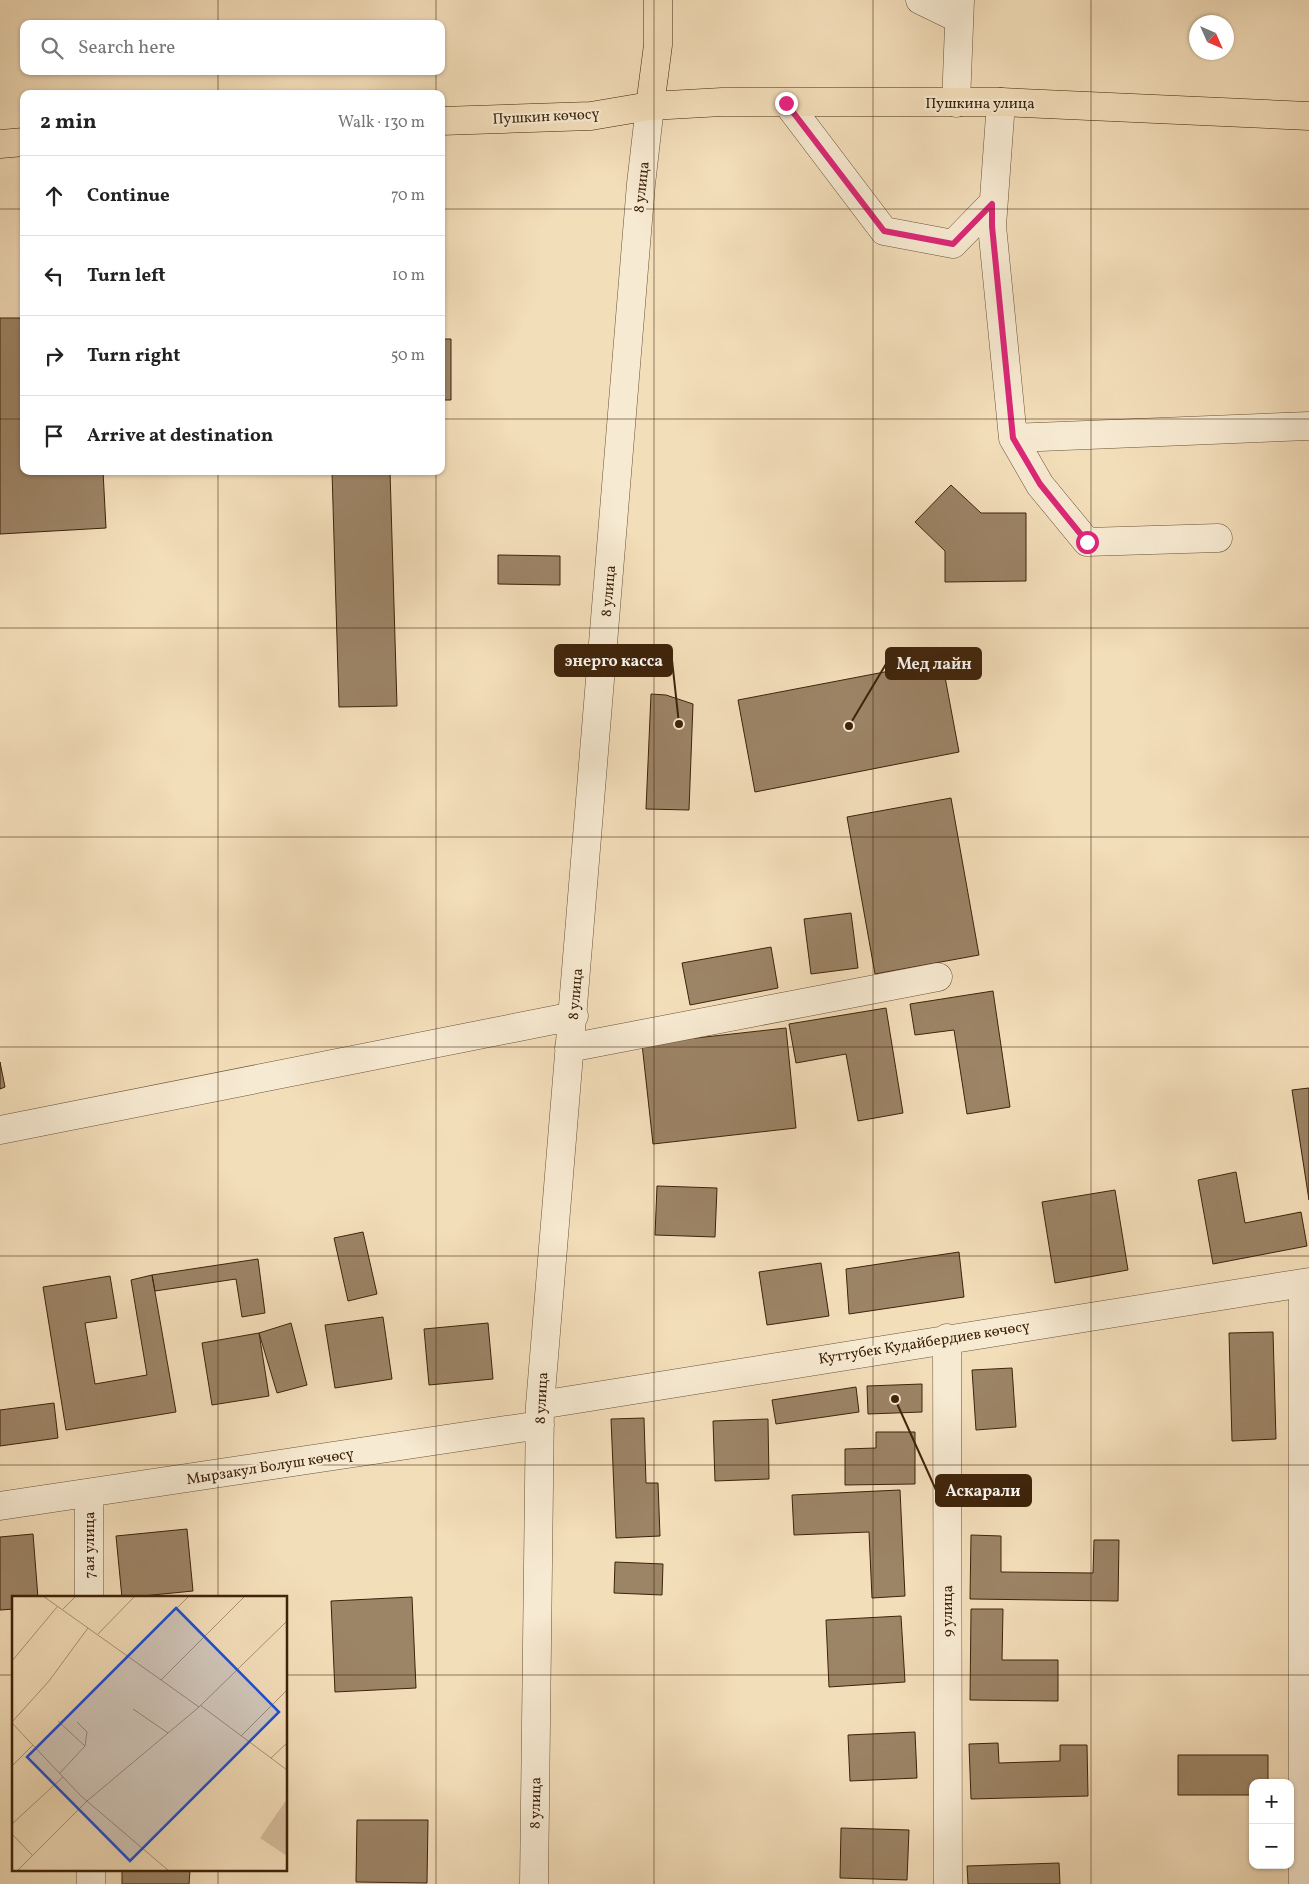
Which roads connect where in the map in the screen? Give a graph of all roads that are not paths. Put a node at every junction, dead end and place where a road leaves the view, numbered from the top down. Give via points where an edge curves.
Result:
1 (658, 0) edge
2 (920, 0) edge
3 (960, 9) edge
4 (1001, 102) junction
5 (786, 103) junction
6 (956, 103) junction
7 (650, 106) junction
8 (1309, 116) edge
9 (445, 121) edge
10 (20, 142) edge
11 (0, 144) edge
12 (992, 204) junction
13 (1309, 426) edge
14 (1013, 438) junction
15 (1218, 538) dead end
16 (938, 977) dead end
17 (574, 1016) junction
18 (569, 1048) junction
19 (0, 1130) edge
20 (1306, 1282) edge
21 (946, 1338) junction
22 (540, 1415) junction
23 (89, 1493) junction
24 (0, 1506) edge
25 (89, 1596) edge
26 (534, 1884) edge
27 (948, 1884) edge
28 (1303, 1884) edge

1 - 7 main road via 658,45
2 - 3 street
3 - 6 street
4 - 6 main road, Пушкина улица
4 - 8 main road, Пушкина улица
4 - 12 street
5 - 6 main road, Пушкина улица
5 - 7 main road, Пушкина улица
5 - 12 street via 884,231 953,244
7 - 9 main road, Пушкин көчөсү via 591,116
7 - 17 street, 8 улица via 640,194
10 - 11 main road
12 - 14 street
13 - 14 street
14 - 15 street via 1040,484 1087,542
16 - 18 street
17 - 18 street, 8 улица
17 - 19 street
18 - 22 street, 8 улица
20 - 21 street, Куттубек Кудайбердиев көчөсү
20 - 28 street
21 - 22 street, Куттубек Кудайбердиев көчөсү
21 - 27 street, 9 улица
22 - 23 street, Мырзакул Болуш көчөсү
22 - 26 street, 8 улица
23 - 24 street, Мырзакул Болуш көчөсү
23 - 25 street, 7ая улица

